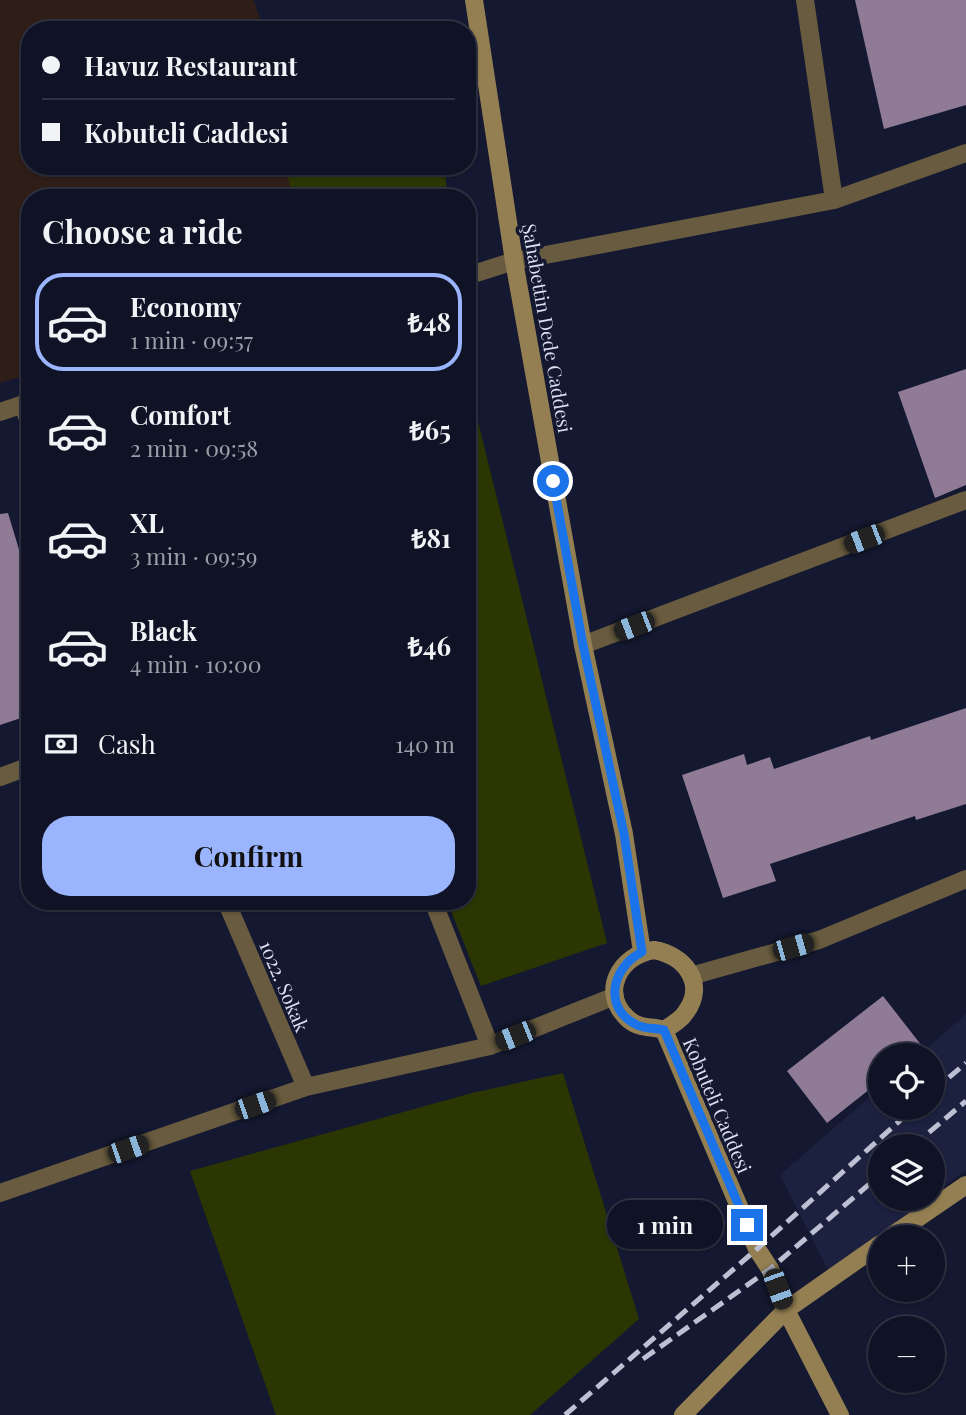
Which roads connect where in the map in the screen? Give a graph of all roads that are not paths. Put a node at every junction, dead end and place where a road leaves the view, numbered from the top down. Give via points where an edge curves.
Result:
1 (474, 0) edge
2 (804, 0) edge
3 (966, 153) edge
4 (834, 200) junction
5 (514, 261) junction
6 (476, 272) edge
7 (21, 405) edge
8 (0, 411) edge
9 (966, 500) edge
10 (583, 645) junction
11 (21, 769) edge
12 (0, 777) edge
13 (966, 879) edge
14 (230, 910) edge
15 (437, 910) edge
16 (642, 952) junction
17 (691, 976) junction
18 (615, 996) junction
19 (664, 1030) junction
20 (490, 1046) junction
21 (306, 1087) junction
22 (966, 1185) edge
23 (0, 1193) edge
24 (908, 1225) edge
25 (868, 1252) edge
26 (786, 1310) junction
27 (683, 1415) edge
28 (840, 1415) edge

1 - 5 street, Şahabettin Dede Caddesi
2 - 4 street
3 - 4 street
4 - 5 street
5 - 6 street
5 - 10 street, Şahabettin Dede Caddesi
7 - 8 street
9 - 10 street
10 - 16 street, Şahabettin Dede Caddesi via 624,834
11 - 12 street
13 - 17 street via 818,940
14 - 21 street, 1022. Sokak
15 - 20 street
16 - 17 street via 654,950 677,957
16 - 18 street via 624,964
17 - 19 street via 693,999 688,1010
18 - 19 street via 636,1025
18 - 20 street
19 - 26 street, Kobuteli Caddesi
20 - 21 street
21 - 23 street
22 - 24 street
25 - 26 street
26 - 27 street
26 - 28 street, Kobuteli Caddesi

